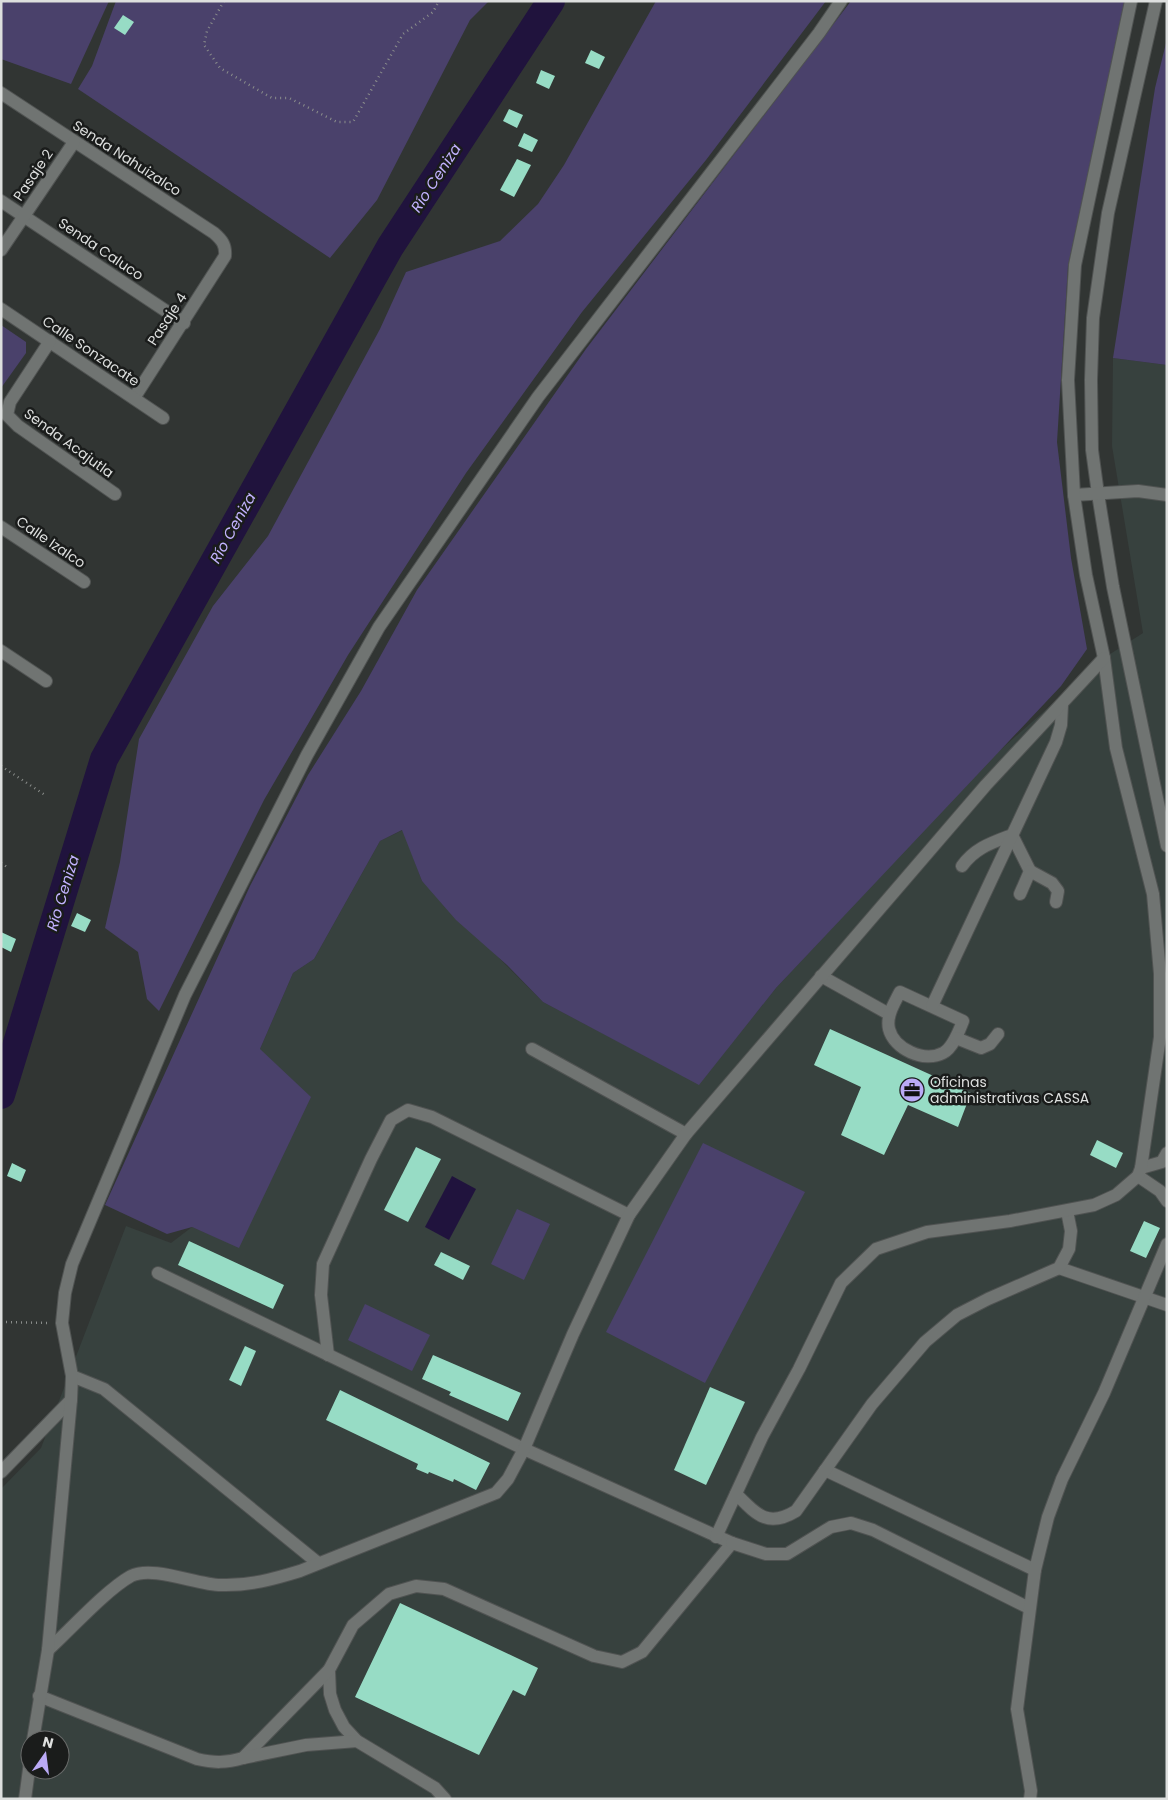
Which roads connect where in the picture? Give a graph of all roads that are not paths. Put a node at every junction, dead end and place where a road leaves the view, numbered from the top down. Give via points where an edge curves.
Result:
1 (840, 1) edge
2 (1131, 1) edge
3 (1156, 1) edge
4 (1, 93) edge
5 (74, 142) junction
6 (1, 201) edge
7 (24, 215) junction
8 (1, 250) edge
9 (225, 256) joint
10 (1, 309) edge
11 (184, 323) junction
12 (50, 342) junction
13 (134, 398) junction
14 (163, 418) dead end
15 (115, 494) dead end
16 (1098, 494) junction
17 (1167, 494) edge
18 (1074, 495) junction
19 (1, 526) edge
20 (84, 582) dead end
21 (1, 651) edge
22 (1104, 658) junction
23 (46, 681) dead end
24 (1062, 706) junction
25 (1012, 835) junction
26 (1167, 846) edge
27 (962, 866) dead end
28 (1030, 871) junction
29 (1020, 894) dead end
30 (1056, 902) dead end
31 (821, 976) junction
32 (932, 1006) junction
33 (889, 1014) junction
34 (998, 1034) dead end
35 (956, 1038) junction
36 (532, 1049) dead end
37 (686, 1134) junction
38 (1167, 1153) edge
39 (1140, 1172) junction
40 (1167, 1201) edge
41 (1067, 1211) junction
42 (629, 1215) junction
43 (1167, 1244) edge
44 (1059, 1268) junction
45 (158, 1273) dead end
46 (1144, 1299) junction
47 (1167, 1305) edge
48 (328, 1355) junction
49 (72, 1376) junction
50 (71, 1400) junction
51 (524, 1449) junction
52 (825, 1470) junction
53 (1, 1472) edge
54 (736, 1494) junction
55 (716, 1537) junction
56 (732, 1543) junction
57 (318, 1563) junction
58 (1034, 1570) junction
59 (1029, 1608) junction
60 (48, 1650) junction
61 (329, 1670) junction
62 (40, 1696) junction
63 (35, 1730) edge
64 (357, 1741) junction
65 (243, 1758) junction
66 (28, 1780) edge
67 (25, 1799) edge
68 (445, 1799) edge
69 (1030, 1799) edge

1 - 49 street via 813,41 538,397 380,627 308,754 185,995 72,1264 62,1323
2 - 18 street via 1076,265 1068,380
3 - 16 street via 1108,213 1098,277 1091,380 1092,450
4 - 5 street, Senda Nahuizalco
5 - 7 street, Pasaje 2
5 - 9 street, Senda Nahuizalco via 214,233 226,248
6 - 7 street, Senda Caluco
7 - 8 street, Pasaje 2
7 - 11 street, Senda Caluco
9 - 11 street, Pasaje 4
10 - 12 street, Calle Sonzacate
11 - 13 street, Pasaje 4
12 - 13 street, Calle Sonzacate
12 - 15 street, Senda Acajutla via 10,402 7,415
13 - 14 street, Calle Sonzacate
16 - 17 street via 1138,491
16 - 18 street
16 - 26 street via 1113,587
18 - 22 street via 1086,575
19 - 20 street, Calle Izalco
21 - 23 street
22 - 24 street
22 - 39 street via 1116,748 1153,894 1160,974 1160,1037
24 - 25 street via 1056,742
24 - 31 street via 986,786
25 - 27 street via 986,845 970,855
25 - 28 street
25 - 32 street
28 - 29 street
28 - 30 street via 1052,883 1058,891
31 - 33 street
31 - 37 street
32 - 33 street via 900,992
32 - 35 street via 963,1021
33 - 35 street via 889,1029 897,1044 912,1053 929,1056 944,1053
34 - 35 street via 990,1044 981,1048
36 - 37 street
37 - 42 street
38 - 39 street via 1162,1162
39 - 40 street
39 - 41 street via 1116,1195 1094,1205
41 - 44 street via 1071,1231 1069,1249
41 - 54 street via 927,1232 876,1249 841,1282
42 - 48 street via 432,1116 408,1110 391,1120 323,1264 321,1295
42 - 51 street
43 - 46 street
44 - 46 street
44 - 52 street via 957,1315 925,1342 872,1404
45 - 48 street
46 - 47 street
46 - 58 street via 1104,1393 1062,1479
48 - 51 street
49 - 50 street
49 - 57 street via 104,1389
50 - 53 street
50 - 60 street
51 - 55 street
51 - 57 street via 508,1479 496,1493
52 - 54 street via 796,1511 783,1519 768,1518 753,1511
52 - 58 street
54 - 55 street
55 - 56 street
56 - 59 street via 766,1554 787,1554 830,1527 850,1523 873,1530
56 - 61 street via 642,1652 622,1662 594,1656 444,1589 416,1586 390,1594 353,1625
57 - 60 street via 271,1580 245,1584 220,1585 150,1572 132,1576
58 - 59 street
59 - 69 street via 1018,1709
60 - 62 street
61 - 64 street via 330,1694 335,1710
61 - 65 street
62 - 63 street
62 - 65 street via 213,1763
64 - 65 street via 306,1745
64 - 68 street via 435,1788
66 - 67 street

